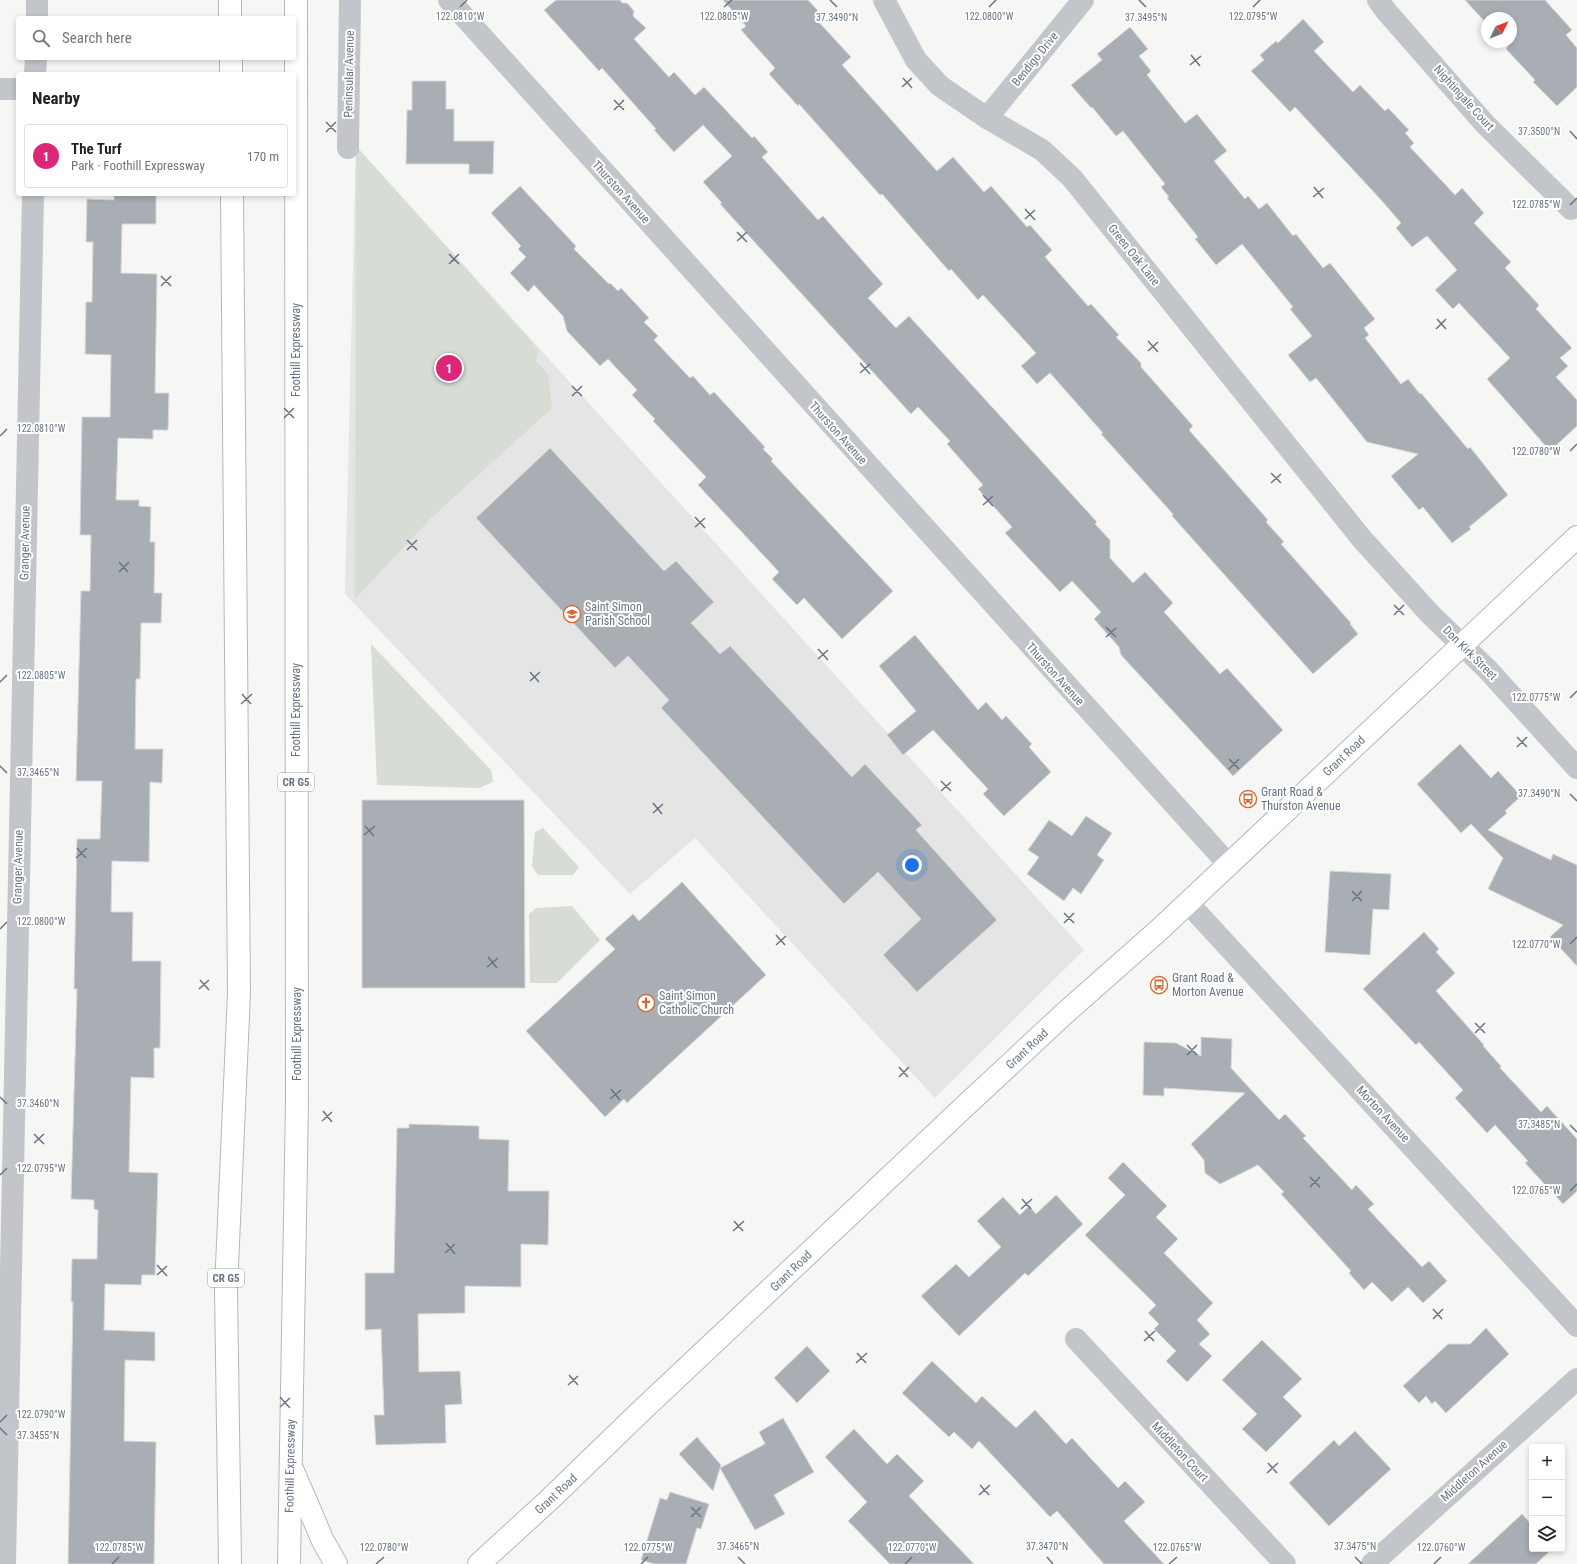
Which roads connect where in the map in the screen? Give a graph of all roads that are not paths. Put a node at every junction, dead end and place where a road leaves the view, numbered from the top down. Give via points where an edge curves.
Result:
1 (37, 0) edge
2 (230, 0) edge
3 (296, 0) edge
4 (350, 0) edge
5 (449, 0) edge
6 (884, 0) edge
7 (1083, 0) edge
8 (1378, 0) edge
9 (37, 16) edge
10 (230, 16) edge
11 (36, 60) edge
12 (230, 60) edge
13 (35, 72) edge
14 (231, 72) edge
15 (0, 89) edge
16 (16, 89) edge
17 (987, 118) junction
18 (348, 148) dead end
19 (32, 196) edge
20 (232, 196) edge
21 (1571, 209) dead end
22 (1577, 536) edge
23 (1362, 540) joint
24 (1462, 644) junction
25 (1577, 768) edge
26 (9, 862) edge
27 (1229, 865) junction
28 (1188, 902) junction
29 (1577, 1326) edge
30 (1076, 1339) dead end
31 (1577, 1379) edge
32 (290, 1463) junction
33 (4, 1564) edge
34 (230, 1564) edge
35 (289, 1564) edge
36 (336, 1564) edge
37 (479, 1564) edge
38 (1284, 1564) edge
39 (1372, 1564) edge

1 - 9 street
2 - 10 main road
3 - 32 main road, Foothill Expressway / CR G5 via 297,1102
4 - 18 street, Peninsular Avenue
5 - 27 street, Thurston Avenue
6 - 17 street, Green Oak Lane via 916,60 940,86
7 - 17 street, Bendigo Drive
8 - 21 street, Nightingale Court via 1485,124
11 - 13 street
12 - 14 main road
15 - 16 street
17 - 23 street, Green Oak Lane via 1042,150 1072,178
19 - 26 street, Granger Avenue
20 - 34 main road, CR G5 via 239,993 226,1289
22 - 24 main road, Grant Road
23 - 24 street, Don Kirk Street via 1430,614
24 - 25 street, Don Kirk Street
24 - 27 main road, Grant Road
26 - 33 street, Granger Avenue
27 - 28 main road, Grant Road
28 - 29 street, Morton Avenue
28 - 37 main road, Grant Road via 963,1108
30 - 38 street, Middleton Court
31 - 39 street, Middleton Avenue
32 - 35 main road, Foothill Expressway / CR G5
32 - 36 main road via 323,1541

